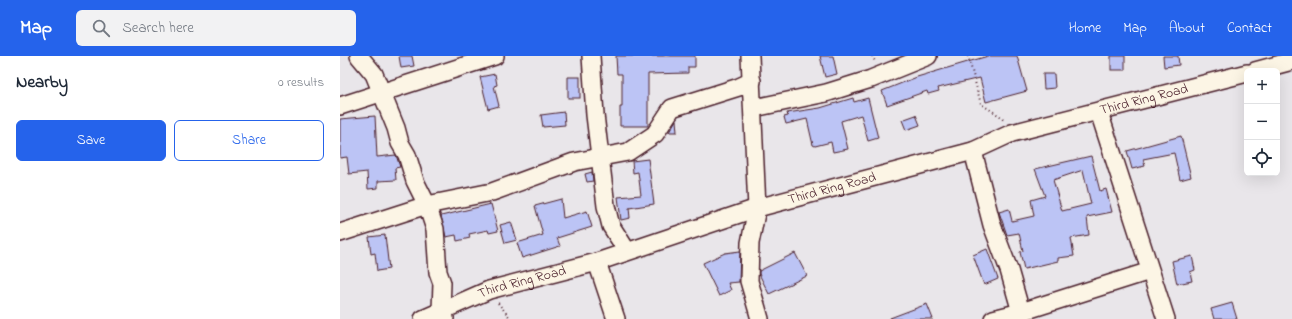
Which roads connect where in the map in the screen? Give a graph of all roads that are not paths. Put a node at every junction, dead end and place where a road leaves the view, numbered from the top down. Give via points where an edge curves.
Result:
1 (359, 56) edge
2 (495, 56) edge
3 (591, 56) edge
4 (750, 56) edge
5 (928, 56) edge
6 (470, 60) edge
7 (1292, 61) edge
8 (1266, 68) edge
9 (1244, 74) edge
10 (752, 81) junction
11 (381, 94) junction
12 (340, 106) edge
13 (754, 108) junction
14 (1099, 112) junction
15 (973, 151) junction
16 (601, 158) junction
17 (427, 205) junction
18 (757, 208) junction
19 (340, 232) edge
20 (627, 251) junction
21 (597, 262) junction
22 (1150, 271) junction
23 (1021, 312) junction
24 (443, 314) edge
25 (423, 319) edge
26 (616, 319) edge
27 (760, 319) edge
28 (993, 319) edge
29 (1166, 319) edge

1 - 11 street via 374,74
2 - 6 street
3 - 16 street
4 - 10 street
5 - 13 street via 876,77 826,93
6 - 11 street
7 - 8 street
9 - 14 street, Third Ring Road
10 - 13 street
10 - 16 street via 672,108 654,134 628,152
11 - 12 street
11 - 17 street via 407,155 415,182
13 - 18 street
14 - 15 street, Third Ring Road via 1012,134
14 - 22 street
15 - 18 street, Third Ring Road
15 - 23 street via 992,226 1009,270
16 - 17 street via 574,162 492,192
16 - 20 street via 606,206 611,226
17 - 19 street
17 - 24 street via 435,230
18 - 20 street, Third Ring Road
18 - 27 street via 750,243 749,281
20 - 21 street, Third Ring Road
21 - 24 street, Third Ring Road via 489,290
21 - 26 street
22 - 23 street
22 - 29 street
23 - 28 street
24 - 25 street, Third Ring Road

